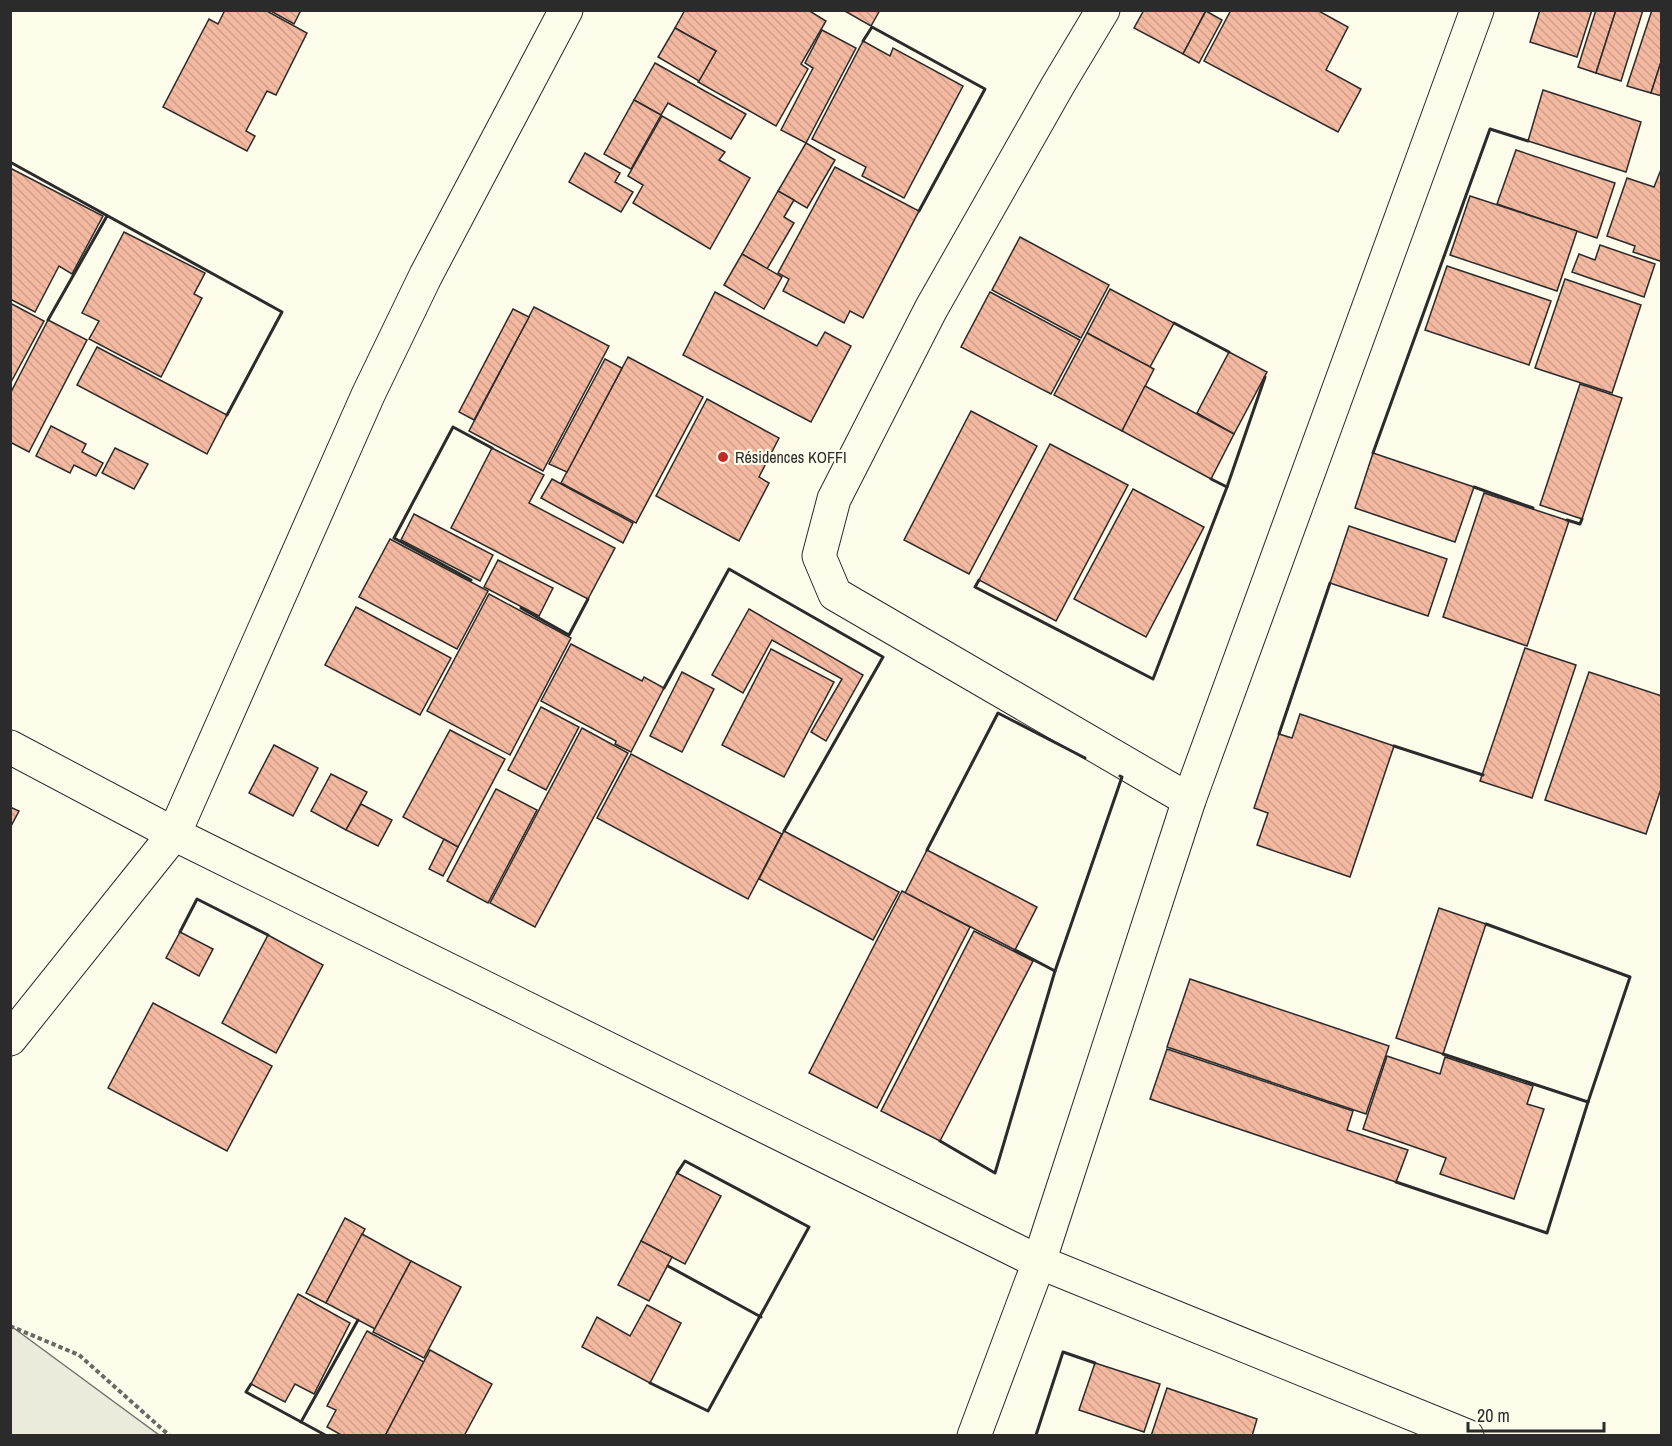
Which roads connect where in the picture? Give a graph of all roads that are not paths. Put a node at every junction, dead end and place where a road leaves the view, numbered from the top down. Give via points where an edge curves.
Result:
1 (566, 10) edge
2 (1103, 10) edge
3 (1477, 10) edge
4 (10, 747) edge
5 (1190, 800) junction
6 (174, 834) junction
7 (10, 1039) edge
8 (1039, 1262) junction
9 (974, 1436) edge
10 (1467, 1436) edge

1 - 6 street via 426,275 368,395
2 - 5 street via 931,309 834,499 819,556 835,594
3 - 5 street
4 - 6 street
5 - 8 street
6 - 7 street
6 - 8 street
8 - 9 street
8 - 10 street

